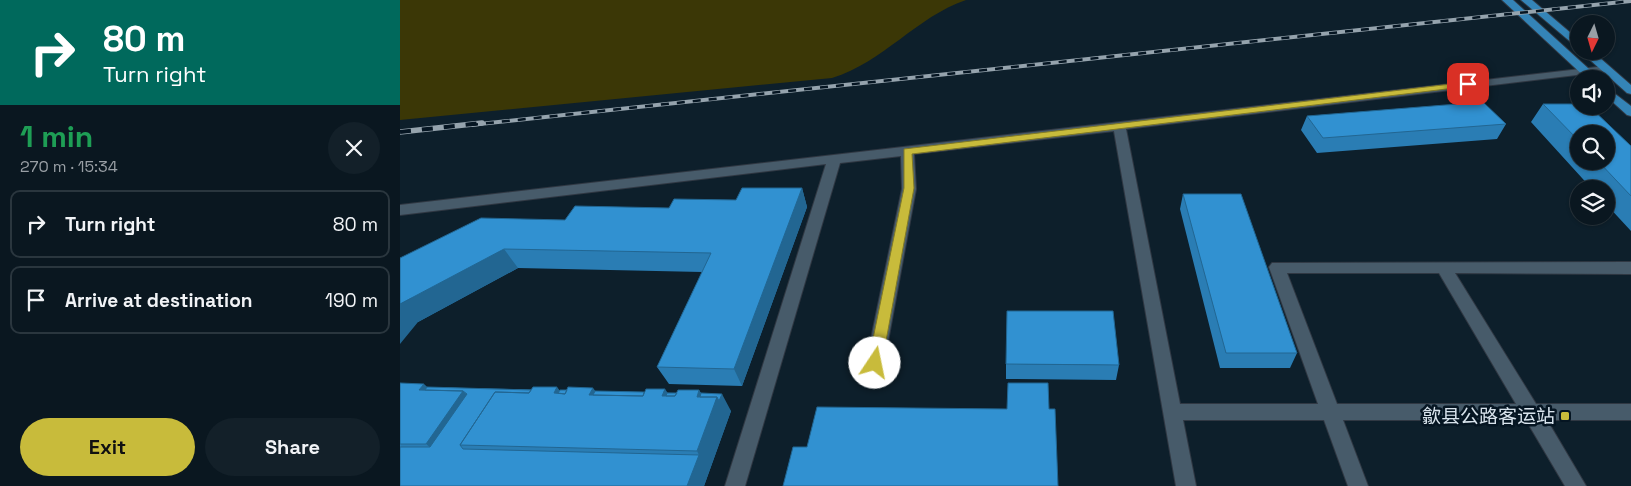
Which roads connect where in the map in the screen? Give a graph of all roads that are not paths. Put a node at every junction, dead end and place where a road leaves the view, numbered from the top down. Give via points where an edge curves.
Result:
1 (1507, 0) edge
2 (1526, 0) edge
3 (1570, 38) edge
4 (1596, 60) edge
5 (1606, 69) joint
6 (1584, 70) edge
7 (1570, 77) edge
8 (1631, 91) edge
9 (1615, 98) edge
10 (1631, 112) edge
11 (1119, 126) junction
12 (907, 151) junction
13 (834, 160) junction
14 (400, 210) edge
15 (1443, 267) junction
16 (1631, 268) edge
17 (875, 363) dead end
18 (1172, 412) junction
19 (1331, 412) junction
20 (1531, 412) junction
21 (1631, 412) edge
22 (735, 486) edge
23 (1186, 486) edge
24 (1358, 486) edge
25 (1576, 486) edge

1 - 6 main road
2 - 3 main road
4 - 5 main road
5 - 8 main road
7 - 11 street
9 - 10 main road
11 - 12 street
11 - 18 street
12 - 13 street
12 - 17 street via 909,188
13 - 14 street
13 - 22 street
15 - 16 street
15 - 19 street via 1277,268
15 - 20 street
18 - 19 street
18 - 23 street
19 - 20 street
19 - 24 street
20 - 21 street
20 - 25 street

